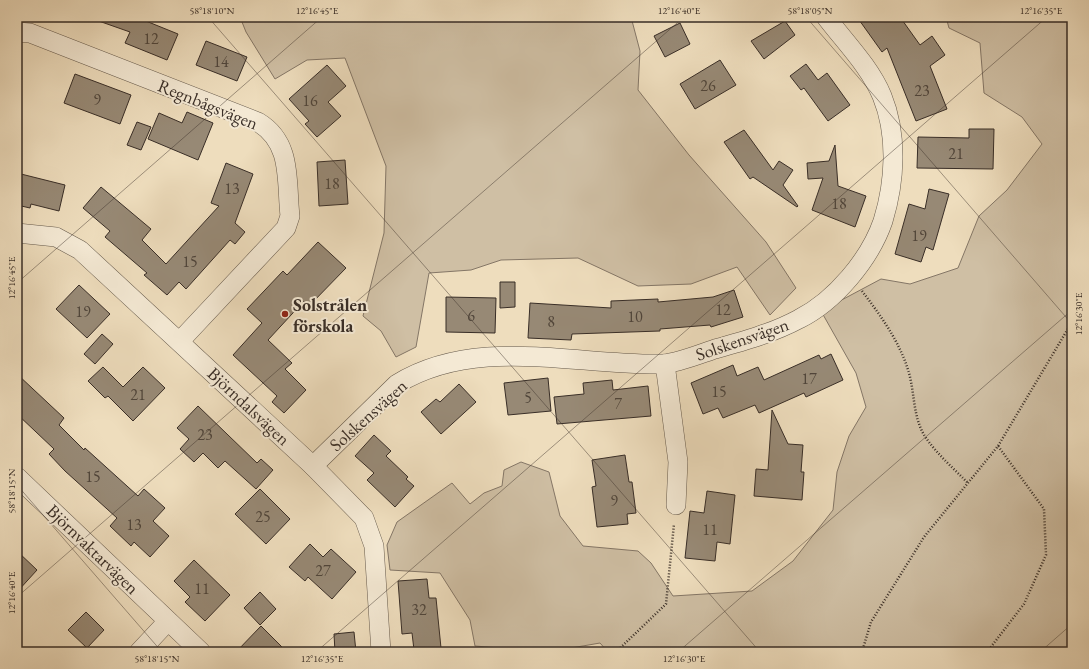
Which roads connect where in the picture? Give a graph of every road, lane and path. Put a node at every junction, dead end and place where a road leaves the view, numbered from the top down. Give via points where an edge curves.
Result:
1 (826, 17) edge
2 (17, 32) edge
3 (17, 233) edge
4 (850, 277) junction
5 (1072, 322) edge
6 (180, 341) junction
7 (665, 364) junction
8 (998, 446) junction
9 (313, 466) junction
10 (17, 477) edge
11 (968, 483) junction
12 (676, 505) joint
13 (168, 621) junction
14 (139, 652) edge
15 (201, 652) edge
16 (381, 652) edge
17 (616, 652) edge
18 (862, 652) edge
19 (987, 652) edge

1 - 4 street, Solskensvägen via 870,74 882,95 891,122 894,163 887,207 878,237
2 - 6 street, Regnbågsvägen via 30,33 258,122 269,128 278,139 288,174 289,222
3 - 6 street, Björndalsvägen via 56,237 80,250
4 - 7 street, Solskensvägen via 834,294 801,319 766,334
4 - 11 path via 901,348 909,375 913,406 925,438
5 - 8 path
6 - 9 street, Björndalsvägen
7 - 9 street, Solskensvägen via 498,356 445,363 397,384
7 - 12 street via 678,462
8 - 11 path
8 - 19 path via 1044,510 1046,555 1024,604
9 - 16 street, Björndalsvägen via 364,518 374,546
10 - 13 street, Björnvaktarvägen
11 - 18 path via 924,537 871,622
12 - 17 path via 666,604
13 - 14 street
13 - 15 street, Björnvaktarvägen

